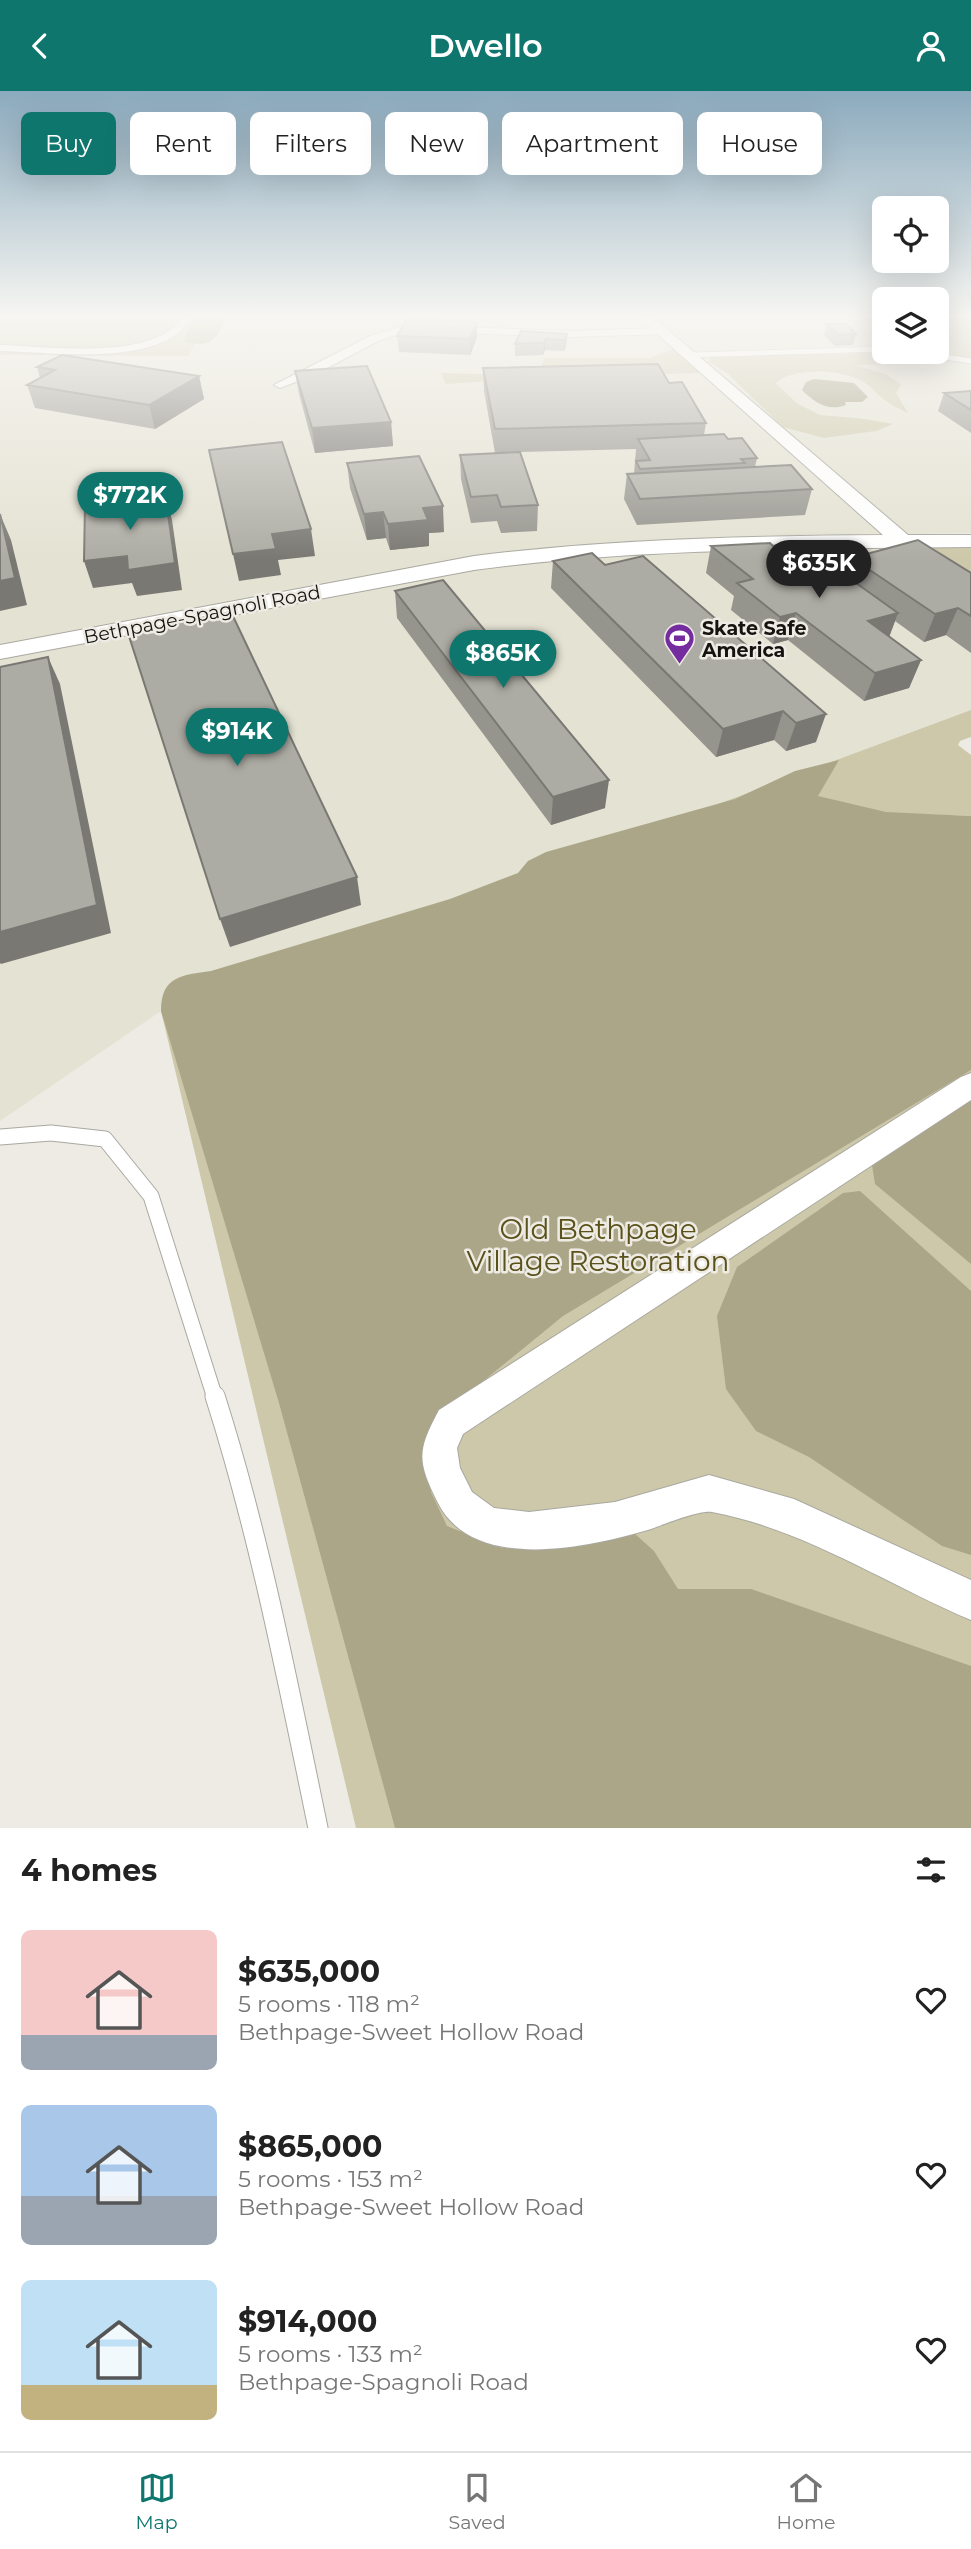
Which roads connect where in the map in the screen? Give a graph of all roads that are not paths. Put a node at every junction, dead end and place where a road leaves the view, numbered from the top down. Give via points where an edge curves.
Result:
1 (740, 398) edge
2 (834, 481) junction
3 (903, 513) dead end
4 (926, 520) dead end
5 (971, 530) edge
6 (902, 541) junction
7 (971, 541) edge
8 (0, 652) edge
9 (971, 1085) edge
10 (0, 1137) edge
11 (971, 1600) edge
12 (318, 1828) edge

1 - 2 main road
2 - 3 main road
2 - 6 main road
4 - 5 main road
6 - 7 main road, Bethpage-Spagnoli Road
6 - 8 main road, Bethpage-Spagnoli Road via 724,543 528,556
9 - 11 street via 451,1422 439,1446 442,1472 459,1505 487,1526 529,1531 615,1521 709,1493 794,1518
10 - 12 lane via 51,1133 105,1139 151,1196 234,1456

